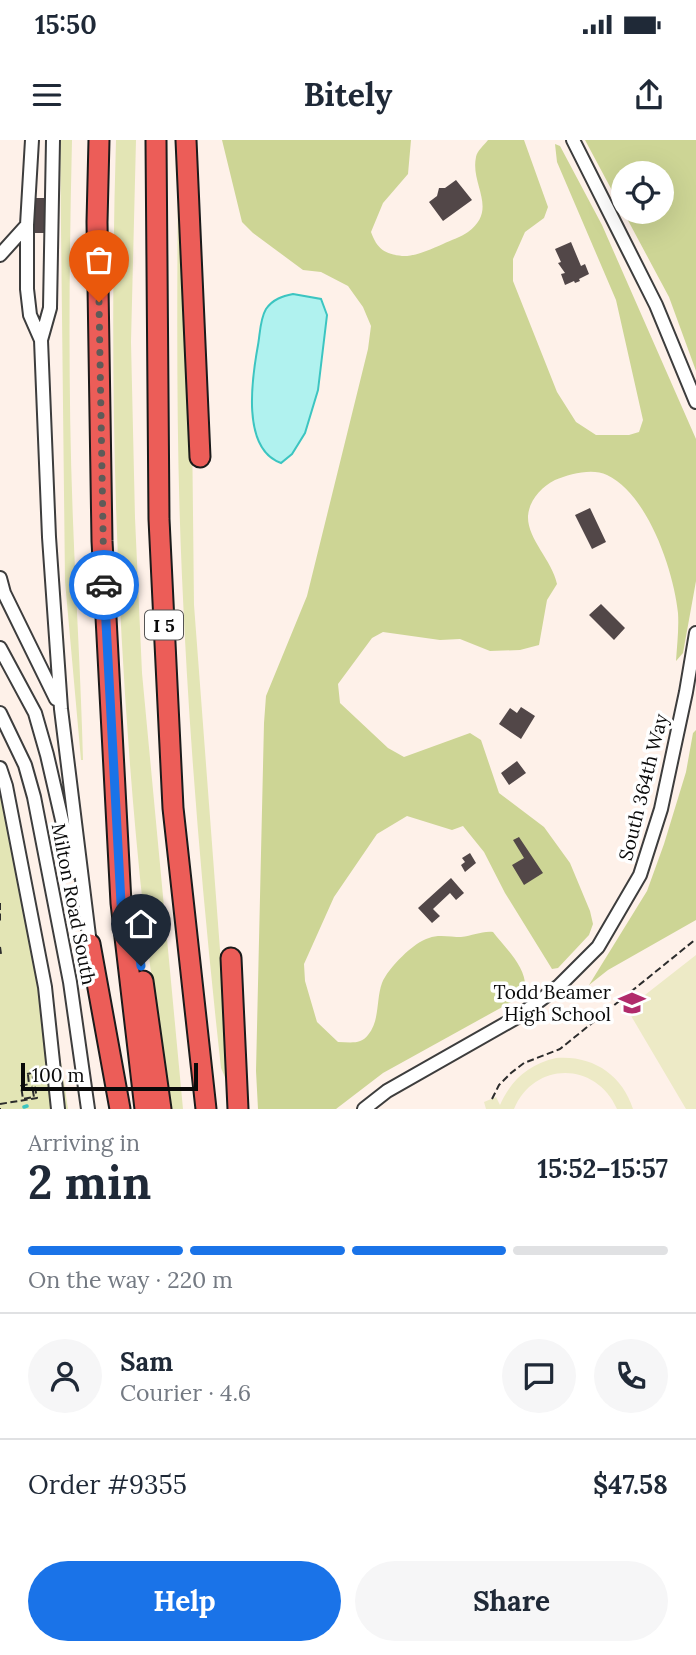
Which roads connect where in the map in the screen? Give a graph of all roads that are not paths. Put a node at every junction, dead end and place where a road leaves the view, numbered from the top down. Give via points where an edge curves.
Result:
1 (32, 140) edge
2 (52, 140) edge
3 (99, 140) edge
4 (156, 140) edge
5 (186, 140) edge
6 (573, 140) edge
7 (27, 225) junction
8 (0, 255) edge
9 (41, 340) junction
10 (696, 402) edge
11 (200, 457) dead end
12 (0, 578) edge
13 (696, 632) edge
14 (1, 649) edge
15 (61, 709) junction
16 (0, 713) edge
17 (0, 768) edge
18 (122, 914) junction
19 (90, 944) junction
20 (231, 958) dead end
21 (70, 982) junction
22 (45, 987) junction
23 (58, 1109) edge
24 (88, 1109) edge
25 (120, 1109) edge
26 (145, 1109) edge
27 (161, 1109) edge
28 (206, 1109) edge
29 (238, 1109) edge
30 (363, 1109) edge

1 - 7 street
2 - 9 street via 50,308
3 - 18 highway via 102,541
4 - 28 highway, I 5 via 159,519 173,808
5 - 11 highway
6 - 10 street via 656,305
7 - 8 street
7 - 9 street via 30,315
9 - 15 street
12 - 15 street
13 - 30 street, South 364th Way via 653,836 640,875 598,947 559,986 519,1016
14 - 19 street via 25,691 42,735
15 - 19 street
16 - 21 street, Milton Road South via 25,765 34,797
17 - 22 street
18 - 26 highway
18 - 27 highway via 138,942
19 - 25 highway
20 - 29 highway
21 - 22 street
21 - 24 street, Milton Road South
22 - 23 street

